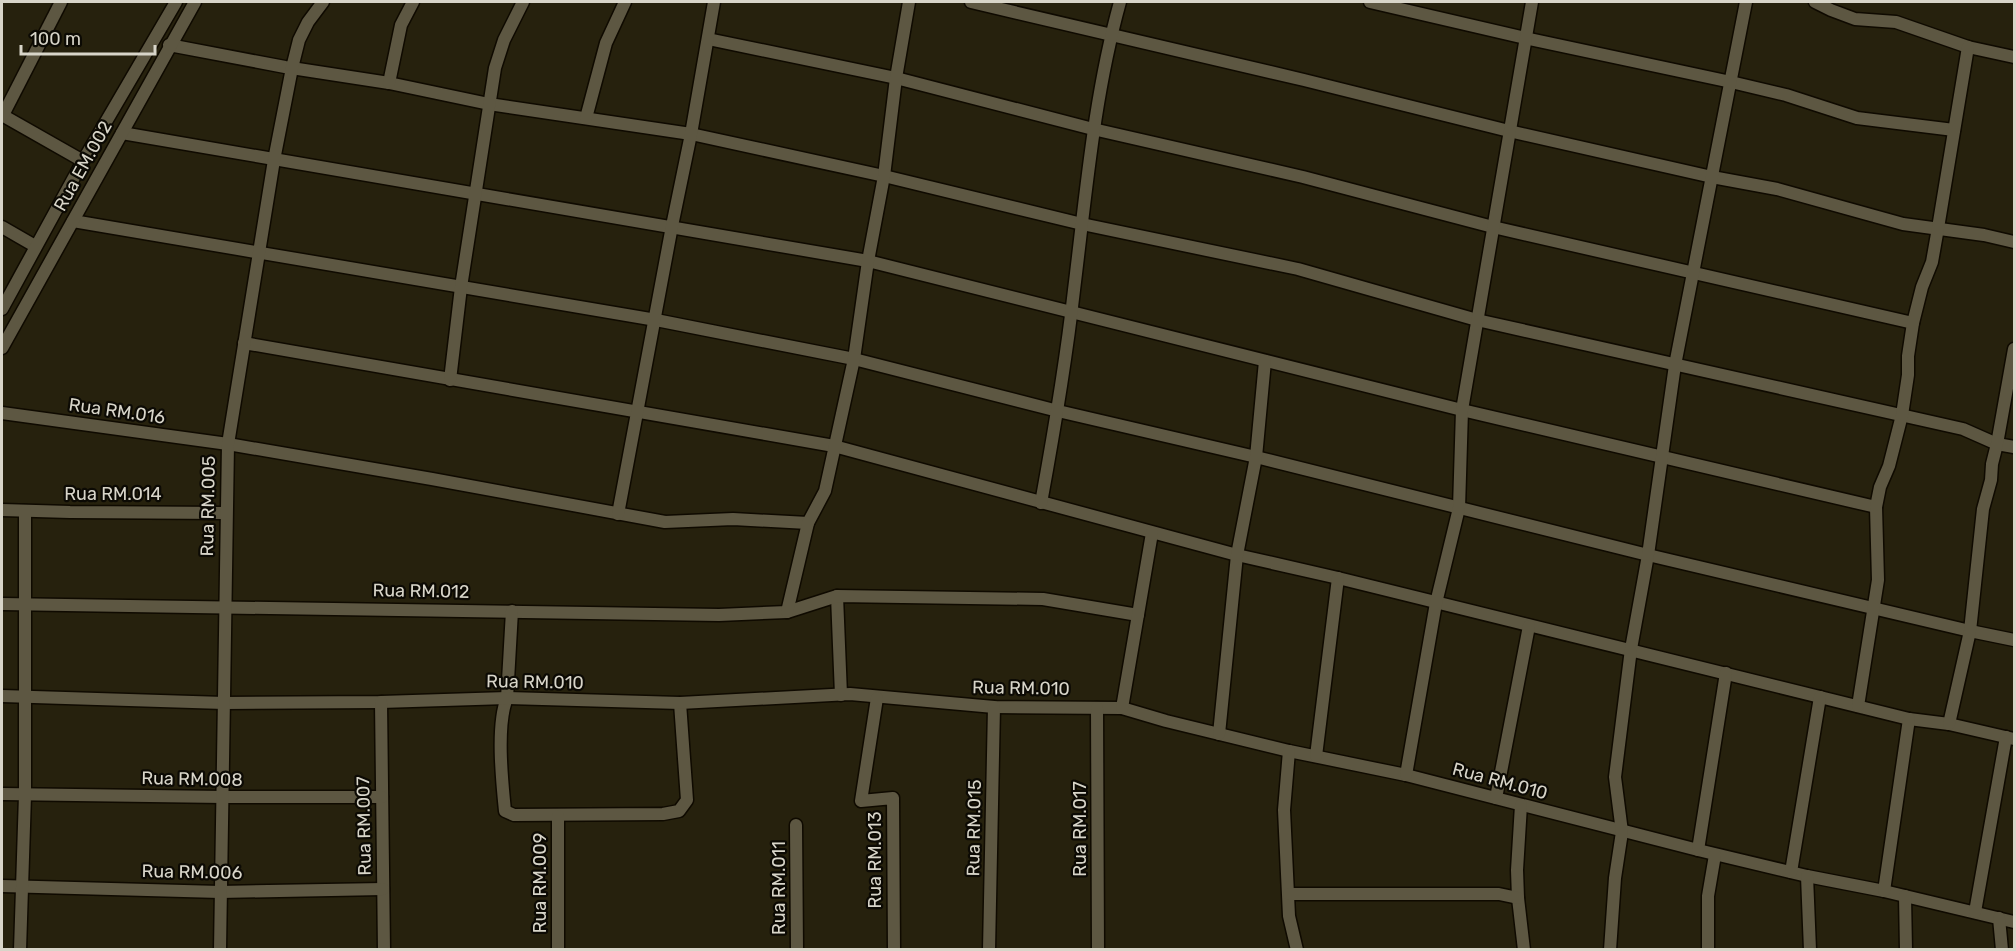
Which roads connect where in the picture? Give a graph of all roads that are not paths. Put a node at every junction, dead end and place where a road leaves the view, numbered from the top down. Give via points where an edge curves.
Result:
1 (61, 2) edge
2 (176, 2) edge
3 (195, 2) edge
4 (323, 2) edge
5 (413, 2) edge
6 (523, 2) edge
7 (625, 2) edge
8 (714, 2) edge
9 (909, 2) edge
10 (971, 2) edge
11 (1120, 2) edge
12 (1370, 2) edge
13 (1532, 2) edge
14 (1746, 2) edge
15 (1815, 2) edge
16 (1111, 34) junction
17 (1525, 38) junction
18 (708, 39) junction
19 (169, 45) junction
20 (1968, 47) junction
21 (2014, 57) edge
22 (292, 68) junction
23 (896, 78) junction
24 (1731, 82) junction
25 (390, 83) junction
26 (489, 104) junction
27 (2, 115) edge
28 (586, 118) junction
29 (1093, 129) junction
30 (1954, 130) junction
31 (1509, 131) junction
32 (122, 133) junction
33 (691, 134) junction
34 (83, 160) junction
35 (274, 160) junction
36 (884, 176) junction
37 (1712, 177) junction
38 (475, 195) junction
39 (73, 221) junction
40 (1082, 224) junction
41 (672, 226) junction
42 (2, 227) edge
43 (1493, 227) junction
44 (1938, 228) junction
45 (2014, 242) edge
46 (35, 246) junction
47 (259, 252) junction
48 (868, 261) junction
49 (1692, 271) junction
50 (461, 287) junction
51 (2, 309) edge
52 (1072, 311) junction
53 (656, 320) junction
54 (1477, 320) junction
55 (1913, 323) junction
56 (244, 343) junction
57 (2, 348) edge
58 (2014, 349) edge
59 (854, 359) junction
60 (1265, 361) junction
61 (1676, 365) junction
62 (450, 380) junction
63 (1462, 410) junction
64 (638, 411) junction
65 (1058, 411) junction
66 (2, 413) edge
67 (1902, 415) junction
68 (228, 444) junction
69 (1997, 444) junction
70 (834, 446) junction
71 (2014, 447) edge
72 (1661, 456) junction
73 (1256, 457) junction
74 (1041, 503) junction
75 (1876, 507) junction
76 (1459, 508) junction
77 (2, 510) edge
78 (25, 511) junction
79 (225, 513) junction
80 (618, 514) junction
81 (808, 523) junction
82 (1152, 533) junction
83 (1237, 555) junction
84 (1648, 555) junction
85 (1338, 578) junction
86 (837, 596) junction
87 (25, 603) junction
88 (1436, 603) junction
89 (2, 604) edge
90 (224, 606) junction
91 (1874, 608) junction
92 (512, 611) junction
93 (787, 612) junction
94 (1138, 615) junction
95 (1529, 626) junction
96 (1970, 631) junction
97 (2014, 640) edge
98 (1631, 649) junction
99 (1726, 674) junction
100 (841, 695) junction
101 (2, 696) edge
102 (24, 697) junction
103 (1820, 697) junction
104 (507, 698) junction
105 (877, 698) junction
106 (224, 702) junction
107 (381, 702) junction
108 (680, 703) junction
109 (1858, 706) junction
110 (994, 707) junction
111 (1097, 708) junction
112 (1122, 708) junction
113 (1909, 718) junction
114 (1949, 724) junction
115 (1220, 734) junction
116 (2010, 738) edge
117 (1289, 751) junction
118 (1316, 756) junction
119 (1406, 776) junction
120 (2, 794) edge
121 (26, 795) junction
122 (223, 797) junction
123 (382, 797) junction
124 (1497, 798) junction
125 (1521, 805) junction
126 (558, 816) junction
127 (796, 825) dead end
128 (1622, 832) junction
129 (1698, 850) junction
130 (1716, 855) junction
131 (1791, 872) junction
132 (1807, 876) junction
133 (2, 886) edge
134 (23, 887) junction
135 (383, 890) junction
136 (1884, 891) junction
137 (220, 892) junction
138 (1289, 894) junction
139 (1905, 896) junction
140 (1518, 897) junction
141 (1975, 912) junction
142 (2000, 918) junction
143 (2014, 922) edge
144 (20, 950) edge
145 (220, 950) edge
146 (384, 950) edge
147 (558, 950) edge
148 (797, 950) edge
149 (894, 950) edge
150 (989, 950) edge
151 (1098, 950) edge
152 (1297, 950) edge
153 (1524, 950) edge
154 (1610, 950) edge
155 (1708, 950) edge
156 (1810, 950) edge
157 (1906, 950) edge
158 (2002, 950) edge

1 - 27 street
2 - 34 street, Rua EM.002
3 - 19 street, Rua EM.002
4 - 22 street, Rua RM.005 via 299,40
5 - 25 street via 401,25
6 - 26 street via 504,40
7 - 28 street via 606,43
8 - 18 street
9 - 23 street
10 - 16 street
11 - 16 street
12 - 17 street
13 - 17 street
14 - 24 street
15 - 20 street via 1856,19 1896,22
16 - 29 street
16 - 31 street
17 - 24 street
17 - 31 street
18 - 23 street
18 - 33 street
19 - 22 street
19 - 32 street, Rua EM.002
20 - 21 street
20 - 30 street
22 - 25 street
22 - 35 street, Rua RM.005
23 - 29 street
23 - 36 street
24 - 30 street via 1857,118
24 - 37 street
25 - 26 street
26 - 28 street
26 - 38 street
27 - 34 street
28 - 33 street
29 - 40 street
29 - 43 street via 1304,177
30 - 44 street
31 - 37 street
31 - 43 street
32 - 35 street
32 - 39 street, Rua EM.002
33 - 36 street
33 - 41 street
34 - 46 street, Rua EM.002
35 - 38 street
35 - 47 street, Rua RM.005
36 - 40 street
36 - 48 street
37 - 44 street via 1777,189 1903,224
37 - 49 street
38 - 41 street
38 - 50 street
39 - 47 street
39 - 57 street, Rua EM.002
40 - 52 street
40 - 54 street via 1298,269
41 - 48 street
41 - 53 street
42 - 46 street
43 - 49 street
43 - 54 street
44 - 45 street
44 - 55 street
46 - 51 street, Rua EM.002
47 - 50 street
47 - 56 street, Rua RM.005
48 - 52 street
48 - 59 street
49 - 55 street
49 - 61 street
50 - 53 street
50 - 62 street
52 - 60 street
52 - 65 street
53 - 59 street
53 - 64 street
54 - 61 street
54 - 63 street
55 - 67 street
56 - 62 street
56 - 68 street, Rua RM.005
58 - 69 street
59 - 65 street
59 - 70 street
60 - 63 street
60 - 73 street
61 - 67 street
61 - 72 street
62 - 64 street
63 - 72 street
63 - 76 street
64 - 70 street
64 - 80 street
65 - 73 street
65 - 74 street
66 - 68 street, Rua RM.016
67 - 69 street via 1963,429
67 - 75 street
68 - 79 street, Rua RM.005
68 - 80 street, Rua RM.016
69 - 71 street
69 - 96 street via 1983,509
70 - 74 street
70 - 81 street via 825,491
72 - 75 street
72 - 84 street
73 - 76 street
73 - 83 street
74 - 82 street
75 - 91 street via 1879,567
76 - 84 street
76 - 88 street
77 - 78 street, Rua RM.014
78 - 79 street, Rua RM.014
78 - 87 street
79 - 90 street, Rua RM.005
80 - 81 street, Rua RM.016 via 665,522 733,519
81 - 93 street
82 - 83 street
82 - 94 street
83 - 85 street
83 - 115 street
84 - 91 street
84 - 98 street
85 - 88 street
85 - 118 street
86 - 93 street, Rua RM.012
86 - 94 street, Rua RM.012 via 1042,598
86 - 100 street
87 - 89 street, Rua RM.012
87 - 90 street, Rua RM.012
87 - 102 street
88 - 95 street
88 - 119 street
90 - 92 street, Rua RM.012
90 - 106 street, Rua RM.005
91 - 96 street
91 - 109 street
92 - 93 street, Rua RM.012 via 719,615
92 - 104 street
94 - 112 street
95 - 98 street
95 - 124 street
96 - 97 street
96 - 114 street
98 - 99 street
98 - 128 street via 1615,777
99 - 103 street
99 - 129 street
100 - 105 street, Rua RM.010
100 - 108 street, Rua RM.010
101 - 102 street, Rua RM.010
102 - 106 street, Rua RM.010
102 - 121 street
103 - 109 street
103 - 131 street
104 - 107 street, Rua RM.010
104 - 108 street, Rua RM.010
104 - 126 street via 502,709 505,811 514,815
105 - 110 street, Rua RM.010
105 - 149 street, Rua RM.013 via 861,801 893,798
106 - 107 street, Rua RM.010
106 - 122 street, Rua RM.005
107 - 123 street, Rua RM.007
108 - 126 street via 687,800 680,811
109 - 113 street
110 - 111 street, Rua RM.010
110 - 150 street, Rua RM.015
111 - 112 street, Rua RM.010
111 - 151 street, Rua RM.017
112 - 115 street, Rua RM.010
113 - 114 street
113 - 136 street
114 - 116 street
115 - 117 street, Rua RM.010
116 - 141 street
117 - 118 street, Rua RM.010
117 - 138 street via 1284,810
118 - 119 street, Rua RM.010
119 - 124 street, Rua RM.010
120 - 121 street, Rua RM.008
121 - 122 street, Rua RM.008
121 - 134 street
122 - 123 street, Rua RM.008
122 - 137 street, Rua RM.005
123 - 135 street, Rua RM.007
124 - 125 street, Rua RM.010
125 - 128 street, Rua RM.010
125 - 140 street
126 - 147 street, Rua RM.009
127 - 148 street, Rua RM.011
128 - 129 street, Rua RM.010
128 - 154 street
129 - 130 street, Rua RM.010
130 - 131 street, Rua RM.010
130 - 155 street via 1708,896
131 - 132 street, Rua RM.010
132 - 136 street, Rua RM.010
132 - 156 street
133 - 134 street, Rua RM.006
134 - 137 street, Rua RM.006
134 - 144 street
135 - 137 street, Rua RM.006
135 - 146 street, Rua RM.007
136 - 139 street, Rua RM.010
137 - 145 street, Rua RM.005
138 - 140 street
138 - 152 street via 1289,916
139 - 141 street, Rua RM.010
139 - 157 street
140 - 153 street
141 - 142 street, Rua RM.010
142 - 143 street, Rua RM.010
142 - 158 street

